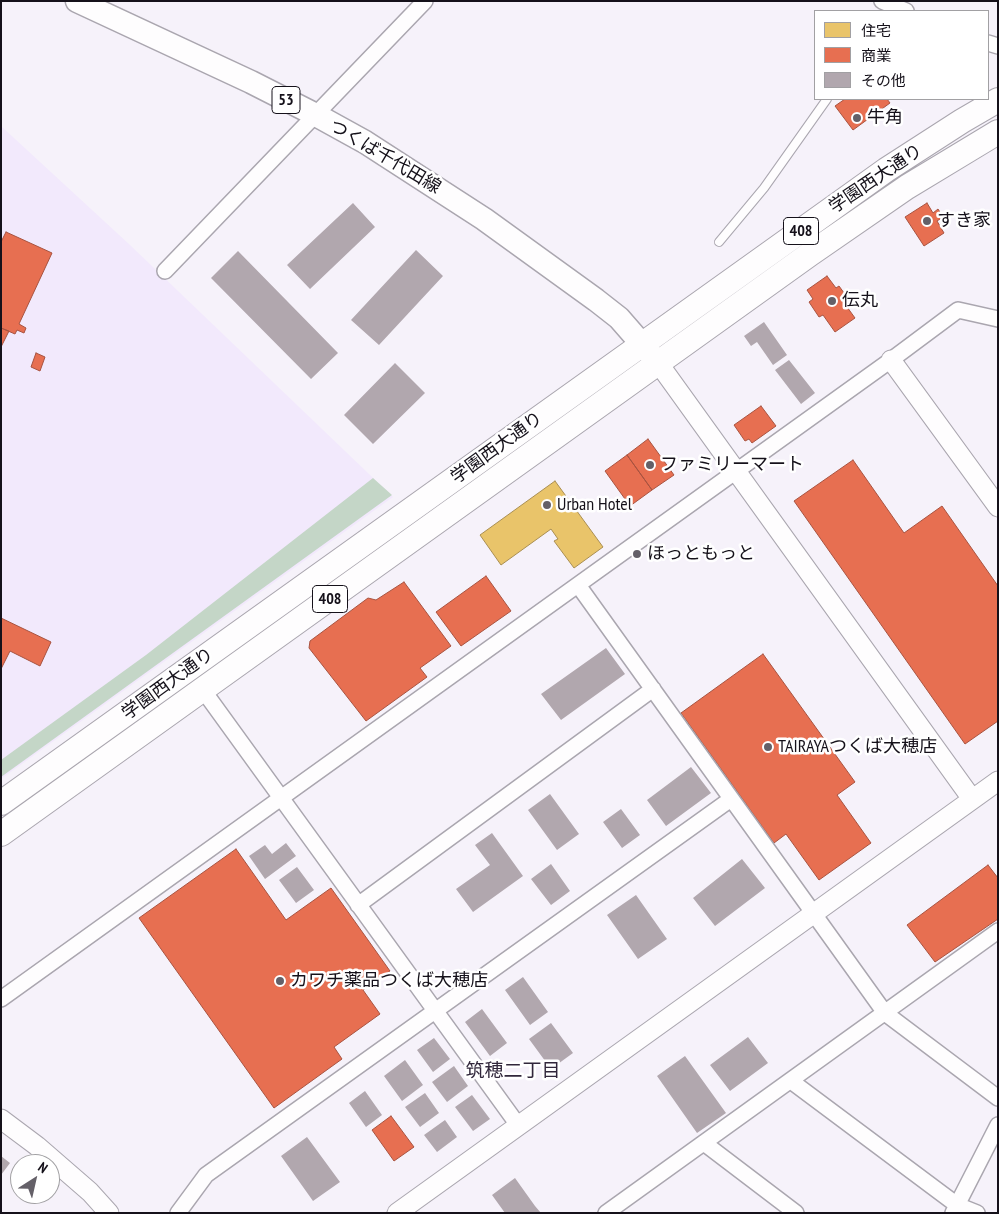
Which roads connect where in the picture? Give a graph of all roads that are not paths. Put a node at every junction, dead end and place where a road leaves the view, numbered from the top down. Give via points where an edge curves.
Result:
1 (76, 1) edge
2 (425, 1) edge
3 (826, 100) edge
4 (998, 100) edge
5 (316, 115) junction
6 (998, 132) edge
7 (719, 242) dead end
8 (165, 271) dead end
9 (998, 319) edge
10 (643, 344) junction
11 (891, 360) junction
12 (658, 364) junction
13 (736, 472) junction
14 (998, 508) edge
15 (578, 585) junction
16 (653, 689) junction
17 (203, 690) junction
18 (998, 781) edge
19 (281, 798) junction
20 (732, 799) junction
21 (972, 799) junction
22 (1, 803) edge
23 (1, 834) edge
24 (358, 905) junction
25 (813, 913) junction
26 (998, 931) edge
27 (1, 999) edge
28 (435, 1011) junction
29 (885, 1013) junction
30 (791, 1080) junction
31 (998, 1098) edge
32 (1, 1119) edge
33 (518, 1125) junction
34 (998, 1125) edge
35 (704, 1143) junction
36 (955, 1209) edge
37 (619, 1210) edge
38 (109, 1213) edge
39 (178, 1213) edge
40 (397, 1213) edge
41 (796, 1213) edge
42 (977, 1213) edge

1 - 5 main road, つくば千代田線 / 53
2 - 5 street
3 - 7 lane via 764,188
4 - 10 highway, 学園西大通り / 408 via 886,170
5 - 8 street
5 - 10 main road, つくば千代田線 / 53 via 381,152 492,225 619,318
6 - 12 highway, 学園西大通り / 408 via 907,187
9 - 11 street via 958,310
10 - 12 main road, つくば千代田線 / 53
10 - 22 highway, 学園西大通り / 408
11 - 13 street
11 - 14 street
12 - 13 street
12 - 17 highway, 学園西大通り / 408
13 - 15 street
13 - 21 street
15 - 16 street
15 - 19 street
16 - 20 street
16 - 24 street
17 - 19 street
17 - 23 highway, 学園西大通り / 408
18 - 21 street
19 - 24 street
19 - 27 street
20 - 25 street
20 - 28 street
21 - 25 street
24 - 28 street
25 - 29 street
25 - 33 street
26 - 29 street
28 - 33 street
28 - 39 street via 206,1175
29 - 30 street
29 - 31 street
30 - 35 street
30 - 36 street
32 - 38 street via 90,1192
33 - 40 street
34 - 36 street
35 - 37 street
35 - 41 street
36 - 42 street

